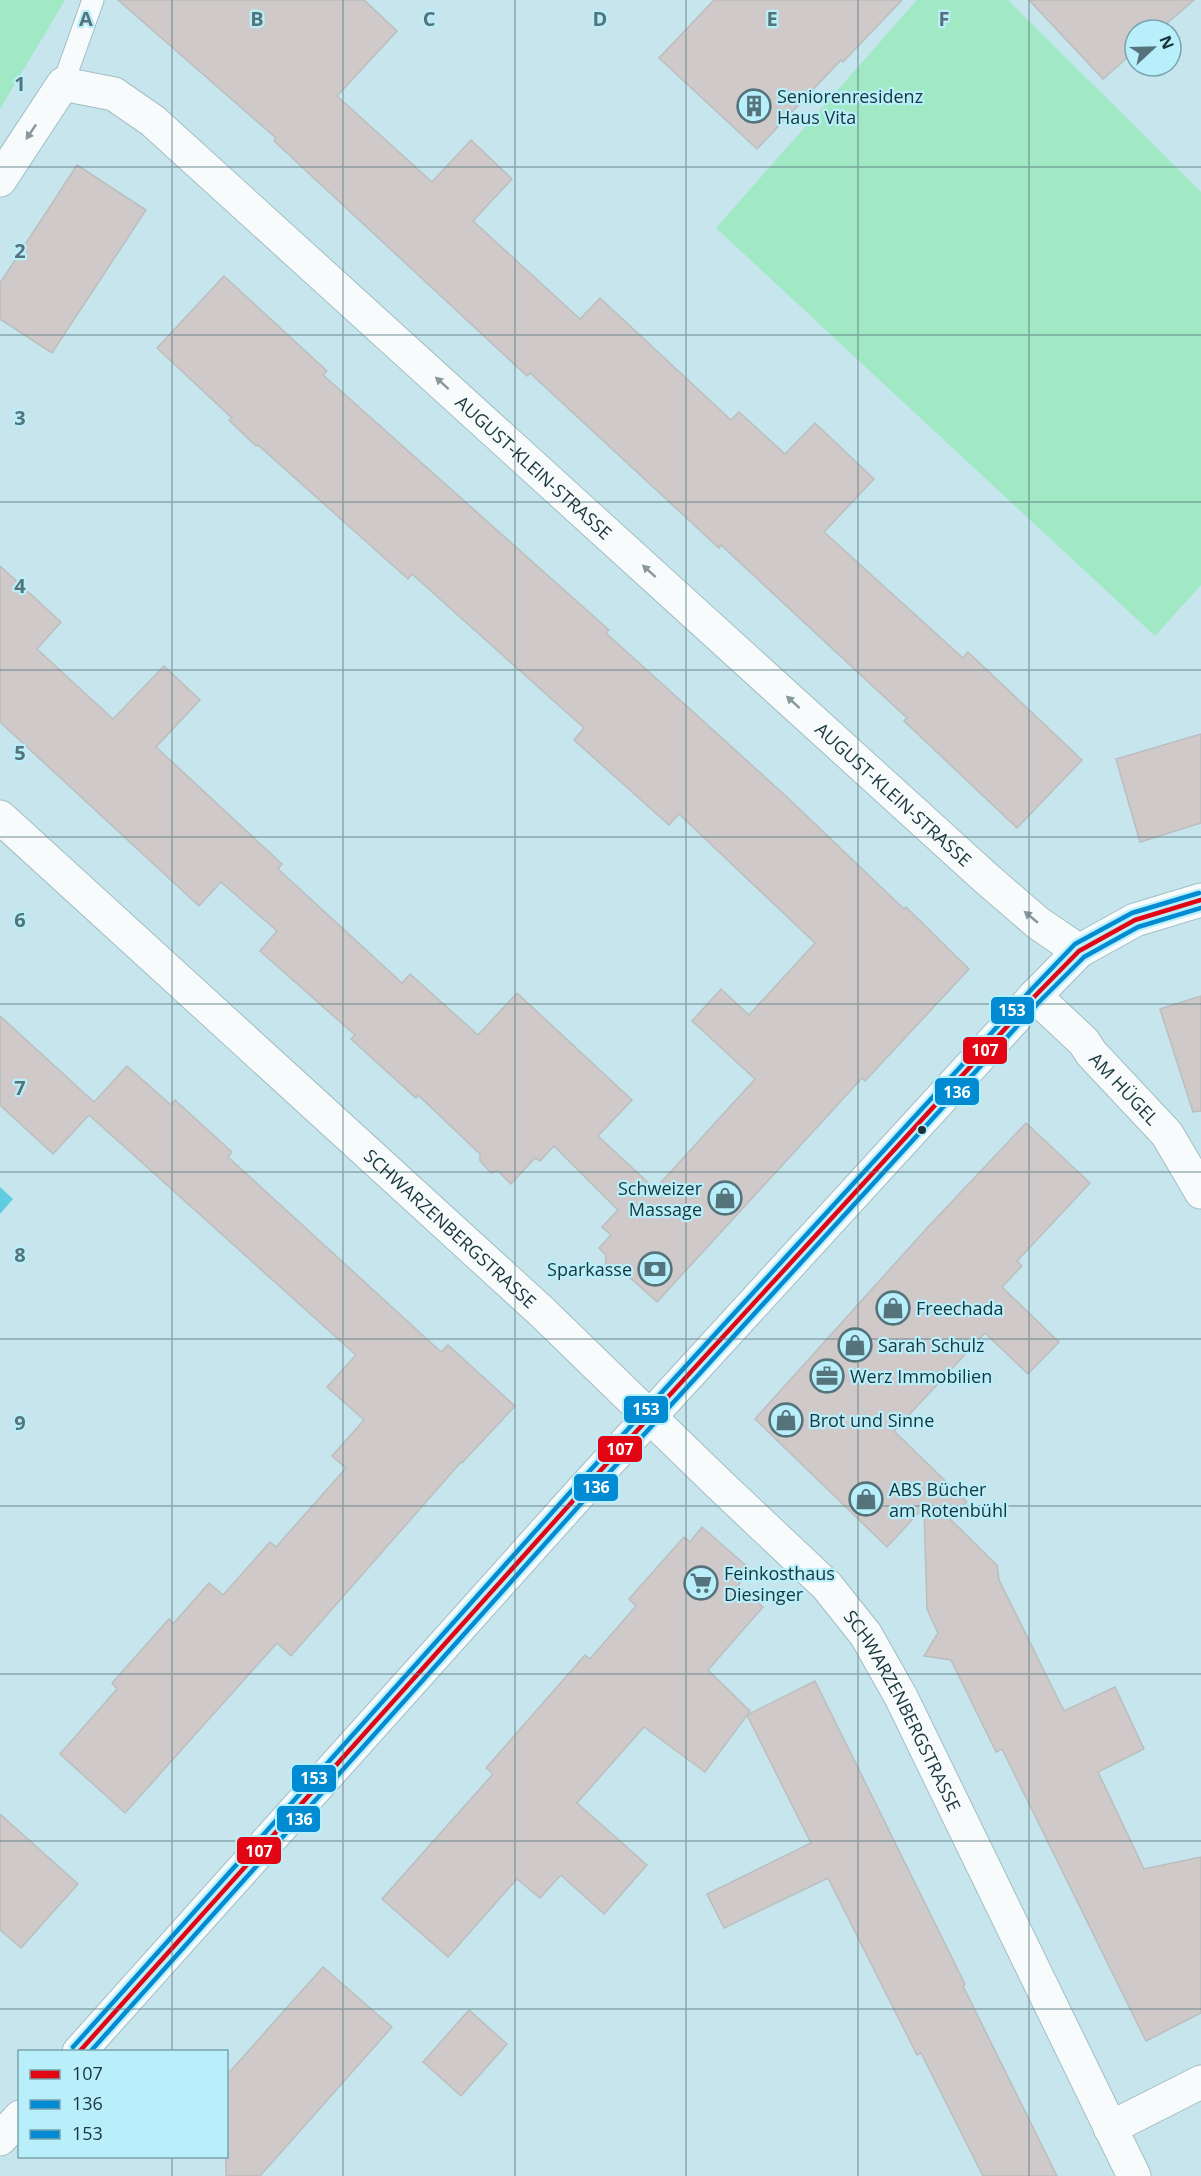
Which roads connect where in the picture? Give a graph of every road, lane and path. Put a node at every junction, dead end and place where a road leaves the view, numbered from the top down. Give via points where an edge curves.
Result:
1 (93, 0) edge
2 (63, 84) junction
3 (0, 180) edge
4 (0, 817) edge
5 (1201, 900) edge
6 (1079, 951) junction
7 (1035, 996) junction
8 (1201, 1192) edge
9 (650, 1417) junction
10 (81, 2050) edge
11 (1201, 2082) edge
12 (18, 2119) edge
13 (1110, 2128) junction
14 (0, 2139) edge
15 (1134, 2176) edge

1 - 2 lane
2 -> 3 street
6 -> 2 street, AUGUST-KLEIN-STRASSE via 996,886 153,121 114,94
4 - 9 street, SCHWARZENBERGSTRASSE via 533,1304
5 - 6 street via 1136,920
6 - 7 street
7 - 8 street, AM HÜGEL via 1084,1042 1167,1134
7 - 9 street
9 - 10 street
9 - 13 street, SCHWARZENBERGSTRASSE via 827,1586 866,1635 901,1697
11 - 13 street
12 - 14 street
13 - 15 street, SCHWARZENBERGSTRASSE

